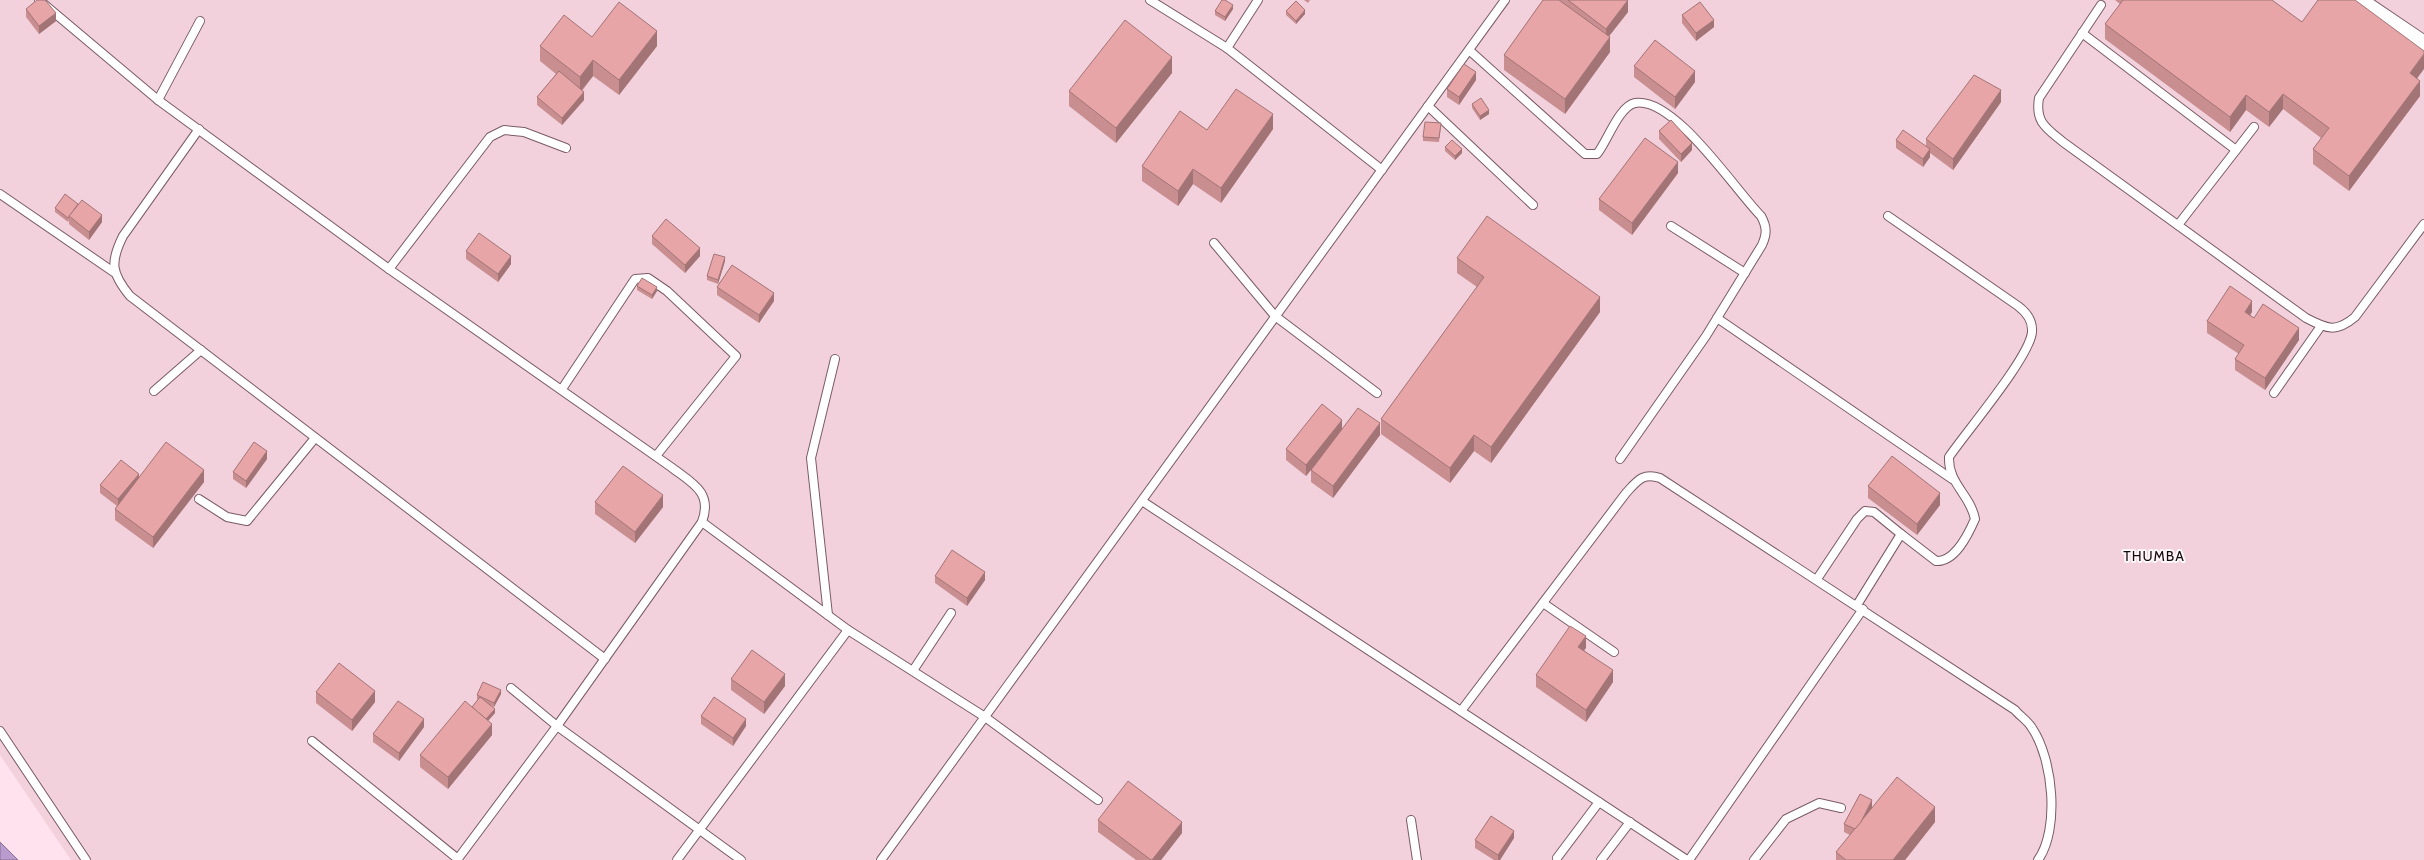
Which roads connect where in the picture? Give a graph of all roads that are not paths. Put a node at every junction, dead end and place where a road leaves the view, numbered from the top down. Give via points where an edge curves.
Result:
1 (39, 0) edge
2 (1258, 0) edge
3 (1505, 0) edge
4 (2359, 0) edge
5 (1154, 1) edge
6 (2101, 5) dead end
7 (200, 21) dead end
8 (2082, 33) junction
9 (2424, 44) edge
10 (1227, 48) junction
11 (1469, 50) junction
12 (158, 100) junction
13 (1428, 106) junction
14 (2254, 127) dead end
15 (199, 129) junction
16 (566, 148) dead end
17 (2236, 150) junction
18 (1382, 170) junction
19 (0, 194) edge
20 (1533, 205) dead end
21 (1888, 216) dead end
22 (2424, 224) edge
23 (2178, 225) junction
24 (1671, 226) dead end
25 (1214, 243) dead end
26 (389, 268) junction
27 (115, 273) junction
28 (1745, 273) junction
29 (1276, 316) junction
30 (1717, 318) junction
31 (2321, 326) junction
32 (201, 350) junction
33 (834, 359) dead end
34 (562, 389) junction
35 (154, 391) dead end
36 (1377, 393) dead end
37 (2274, 393) dead end
38 (315, 438) junction
39 (656, 456) junction
40 (1620, 459) dead end
41 (1952, 478) junction
42 (199, 500) dead end
43 (1142, 501) junction
44 (702, 522) junction
45 (1901, 534) junction
46 (1817, 579) junction
47 (1542, 603) junction
48 (1860, 607) junction
49 (951, 613) dead end
50 (828, 615) junction
51 (848, 630) junction
52 (1614, 652) dead end
53 (604, 659) junction
54 (914, 669) junction
55 (511, 688) dead end
56 (1461, 711) junction
57 (985, 717) junction
58 (557, 726) junction
59 (0, 731) edge
60 (312, 741) dead end
61 (1098, 800) dead end
62 (1599, 802) junction
63 (1841, 808) dead end
64 (1411, 820) dead end
65 (1630, 822) junction
66 (700, 830) junction
67 (1557, 858) dead end
68 (458, 859) edge
69 (86, 860) edge
70 (677, 860) edge
71 (741, 860) edge
72 (881, 860) edge
73 (1417, 860) edge
74 (1601, 860) edge
75 (1688, 860) edge
76 (1754, 860) edge
77 (2038, 860) edge

1 - 12 lane
2 - 10 lane
3 - 11 lane
4 - 9 street
5 - 10 lane
6 - 8 lane
7 - 12 lane
8 - 17 lane
8 - 23 lane via 2039,98 2037,111 2040,121 2063,142
10 - 18 lane
11 - 13 lane
11 - 28 lane via 1585,154 1597,154 1622,112 1634,104 1653,106 1664,111 1688,132 1761,216 1766,226 1766,236
12 - 15 lane
13 - 18 lane
13 - 20 lane
14 - 17 lane
15 - 26 lane
15 - 27 lane via 123,236 115,252
16 - 26 lane via 524,132 504,130 490,137
17 - 23 lane
18 - 29 lane
19 - 27 lane
21 - 41 lane via 2018,306 2026,312 2031,323 2032,332 2022,356 1949,457 1948,468
22 - 31 lane via 2355,317 2344,326
23 - 31 lane via 2306,318
24 - 28 lane
25 - 29 lane
26 - 34 lane
27 - 32 lane via 130,296
28 - 30 lane
29 - 36 lane
29 - 43 lane
30 - 40 lane
30 - 41 lane
31 - 37 lane
32 - 35 lane
32 - 38 lane
33 - 50 lane via 811,458
34 - 39 lane
34 - 39 lane via 635,279 648,278 667,291 736,356
38 - 42 lane via 247,521 227,517
38 - 53 lane
39 - 44 lane via 703,495 706,512
41 - 45 lane via 1968,500 1974,519 1950,557 1943,562 1936,561
43 - 56 lane
43 - 57 lane
44 - 50 lane
44 - 53 lane
45 - 46 lane via 1874,512 1865,511
45 - 48 lane
46 - 47 lane via 1660,478 1645,475 1626,493
46 - 48 lane
47 - 52 lane
47 - 56 lane
48 - 75 lane
48 - 77 lane via 2015,710 2032,727 2045,755 2051,796 2049,836
49 - 54 lane
50 - 51 lane
51 - 54 lane
51 - 66 lane
53 - 58 lane
54 - 57 lane
55 - 58 lane
56 - 62 lane
57 - 61 lane
57 - 72 lane
58 - 66 lane
58 - 68 lane
59 - 69 lane
60 - 68 lane
62 - 65 lane
62 - 67 lane
63 - 76 lane via 1818,803 1786,819
64 - 73 lane
65 - 74 lane
65 - 75 lane
66 - 70 lane
66 - 71 lane

